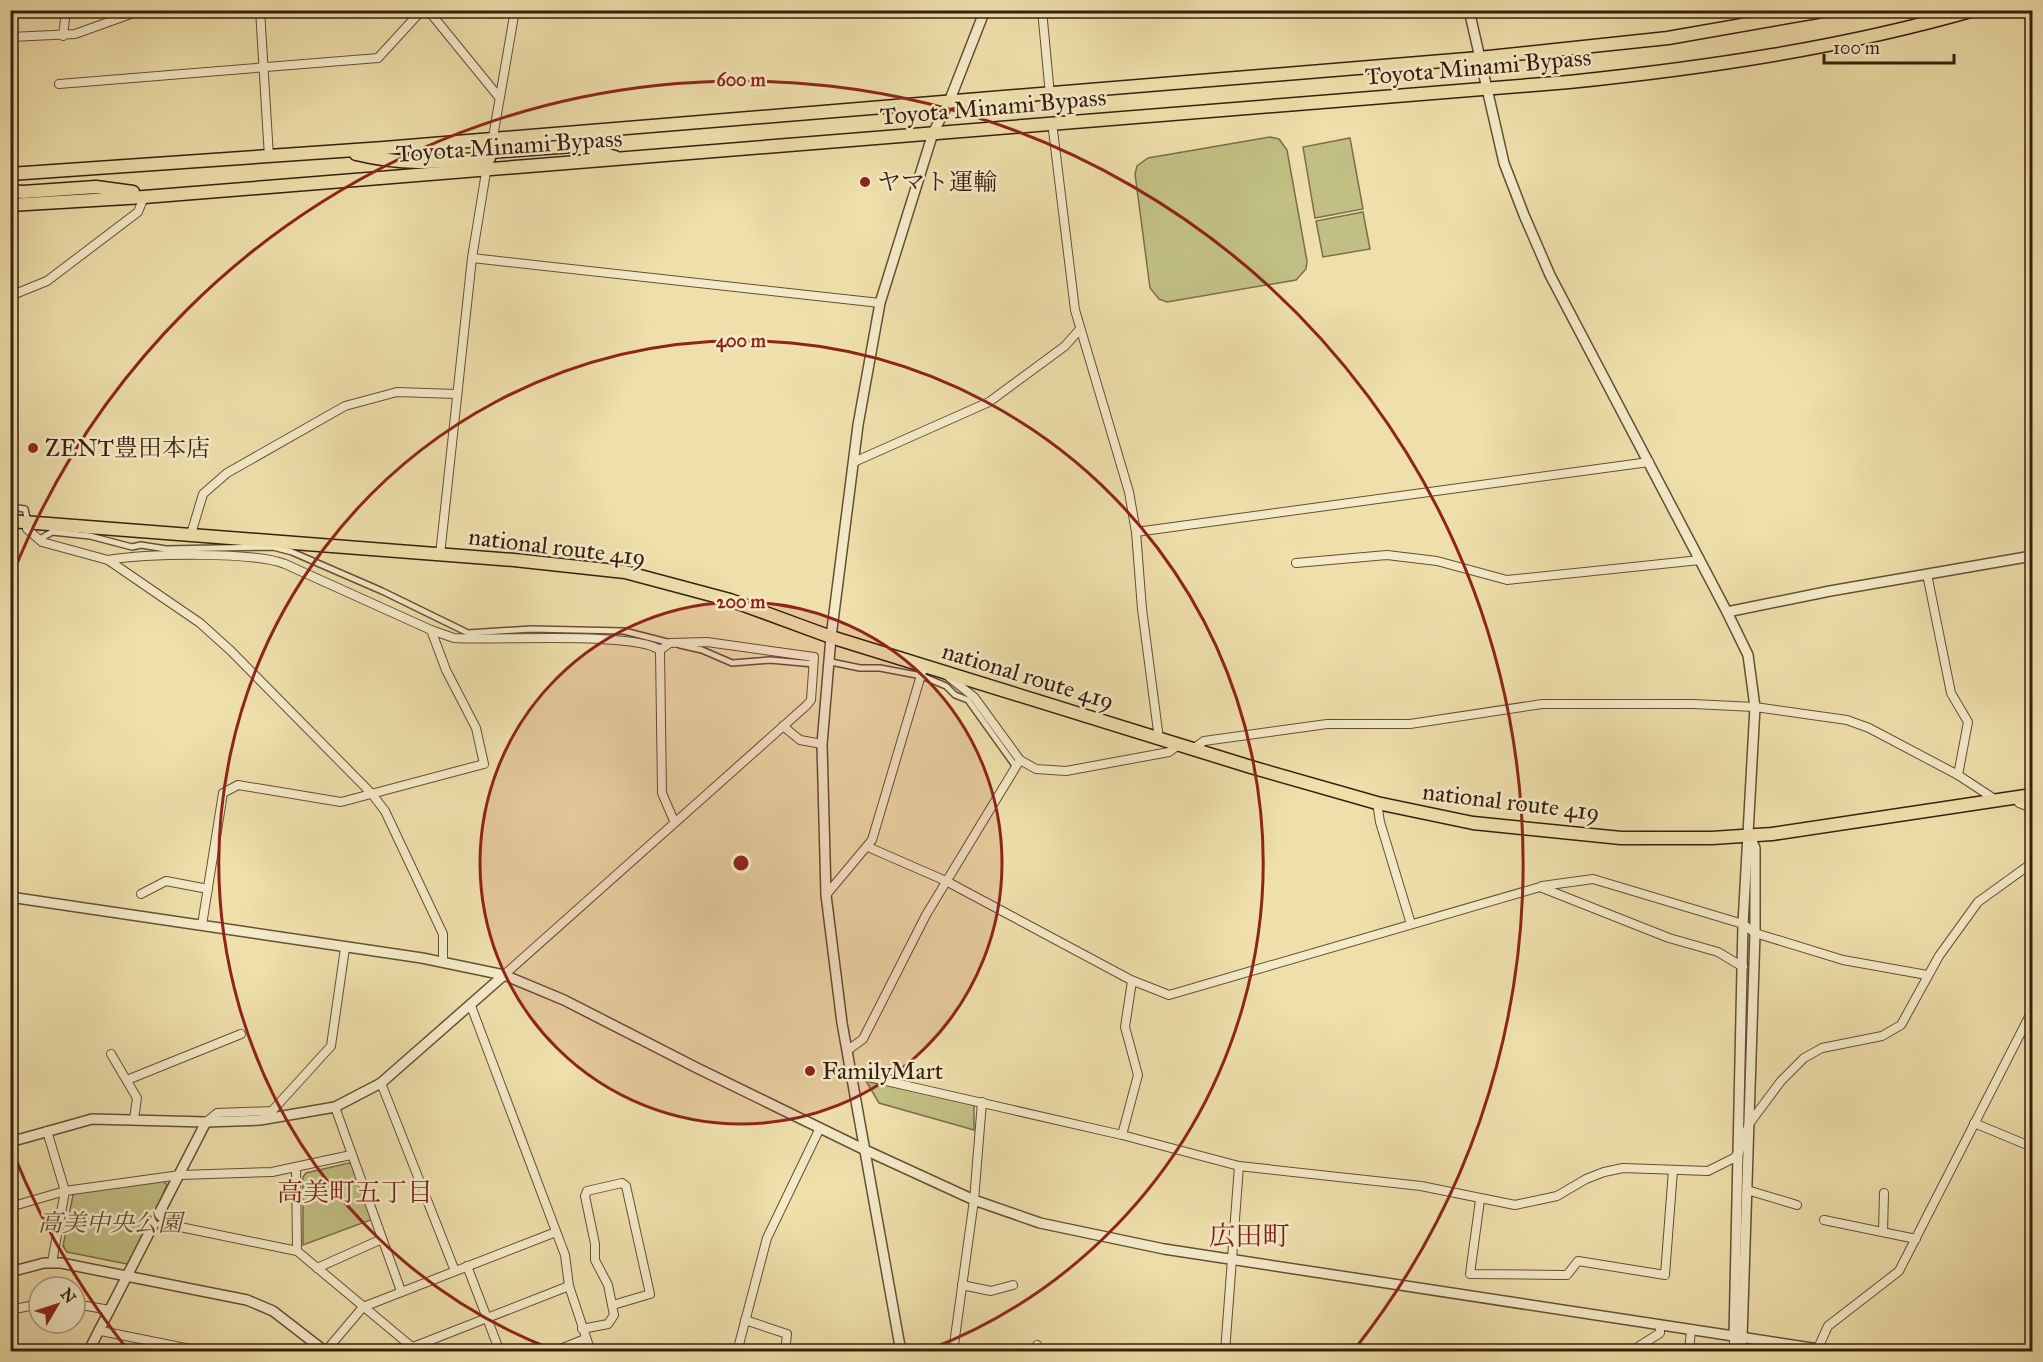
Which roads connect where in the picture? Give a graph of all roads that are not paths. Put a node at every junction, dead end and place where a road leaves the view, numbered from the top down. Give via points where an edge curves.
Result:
1 (66, 10) edge
2 (142, 10) edge
3 (260, 10) edge
4 (422, 10) edge
5 (428, 10) edge
6 (515, 10) edge
7 (985, 10) edge
8 (1042, 10) edge
9 (1469, 10) edge
10 (1828, 10) edge
11 (1974, 10) edge
12 (63, 36) junction
13 (10, 37) edge
14 (1479, 58) junction
15 (264, 66) junction
16 (59, 84) dead end
17 (1486, 87) junction
18 (1050, 95) junction
19 (498, 96) junction
20 (949, 102) junction
21 (1052, 122) junction
22 (933, 133) junction
23 (493, 139) junction
24 (346, 151) junction
25 (269, 156) junction
26 (622, 159) junction
27 (488, 160) junction
28 (10, 174) edge
29 (10, 190) edge
30 (161, 195) junction
31 (144, 197) junction
32 (10, 205) edge
33 (472, 258) junction
34 (10, 296) edge
35 (880, 303) junction
36 (1080, 329) junction
37 (456, 394) junction
38 (854, 462) junction
39 (1649, 462) junction
40 (10, 507) edge
41 (10, 520) edge
42 (28, 522) junction
43 (1136, 532) junction
44 (191, 534) junction
45 (40, 539) junction
46 (440, 555) junction
47 (2032, 556) edge
48 (108, 560) junction
49 (1700, 560) junction
50 (1296, 562) dead end
51 (1927, 574) junction
52 (1726, 612) junction
53 (431, 630) junction
54 (831, 637) junction
55 (670, 643) junction
56 (660, 650) junction
57 (831, 662) junction
58 (814, 664) junction
59 (923, 671) junction
60 (942, 671) junction
61 (1755, 707) junction
62 (783, 726) junction
63 (1159, 739) junction
64 (822, 744) junction
65 (1180, 744) junction
66 (1193, 749) junction
67 (1018, 764) junction
68 (1958, 775) junction
69 (372, 794) junction
70 (2032, 795) edge
71 (2016, 798) junction
72 (1997, 801) junction
73 (1377, 803) junction
74 (2032, 808) edge
75 (674, 821) junction
76 (1749, 834) junction
77 (868, 847) junction
78 (2032, 864) edge
79 (946, 881) junction
80 (1540, 887) junction
81 (208, 889) junction
82 (141, 894) dead end
83 (826, 895) junction
84 (10, 897) edge
85 (1411, 924) junction
86 (1743, 924) junction
87 (202, 926) junction
88 (1755, 933) junction
89 (345, 948) junction
90 (443, 962) junction
91 (1743, 967) junction
92 (504, 975) junction
93 (1927, 975) junction
94 (1132, 981) junction
95 (471, 1006) junction
96 (2032, 1011) edge
97 (241, 1034) dead end
98 (848, 1050) junction
99 (111, 1054) dead end
100 (851, 1073) junction
101 (128, 1080) junction
102 (381, 1083) junction
103 (982, 1102) junction
104 (335, 1107) junction
105 (134, 1119) junction
106 (206, 1122) junction
107 (1974, 1123) junction
108 (1749, 1124) junction
109 (820, 1128) junction
110 (47, 1131) junction
111 (1122, 1135) junction
112 (10, 1142) edge
113 (2032, 1147) edge
114 (863, 1149) junction
115 (1739, 1152) junction
116 (351, 1155) junction
117 (1239, 1166) junction
118 (296, 1168) junction
119 (1673, 1170) junction
120 (180, 1175) junction
121 (1747, 1190) junction
122 (65, 1191) junction
123 (1884, 1193) dead end
124 (974, 1200) junction
125 (1480, 1200) junction
126 (1797, 1205) dead end
127 (10, 1207) edge
128 (1824, 1220) dead end
129 (156, 1222) junction
130 (556, 1232) junction
131 (1883, 1232) junction
132 (382, 1239) junction
133 (1916, 1239) junction
134 (297, 1251) junction
135 (1232, 1257) junction
136 (52, 1262) junction
137 (467, 1266) junction
138 (317, 1268) junction
139 (455, 1271) junction
140 (10, 1272) edge
141 (130, 1275) junction
142 (962, 1285) junction
143 (1013, 1285) dead end
144 (569, 1286) junction
145 (401, 1292) junction
146 (613, 1305) junction
147 (27, 1306) edge
148 (87, 1306) edge
149 (363, 1307) junction
150 (10, 1310) edge
151 (110, 1310) junction
152 (486, 1317) junction
153 (745, 1320) junction
154 (10, 1322) edge
155 (1660, 1325) junction
156 (582, 1329) junction
157 (101, 1330) junction
158 (1691, 1330) junction
159 (11, 1333) edge
160 (1738, 1338) junction
161 (585, 1339) junction
162 (1037, 1345) dead end
163 (1818, 1348) junction
164 (416, 1349) edge
165 (326, 1351) edge
166 (953, 1351) edge
167 (11, 1352) edge
168 (88, 1352) edge
169 (205, 1352) edge
170 (500, 1352) edge
171 (553, 1352) edge
172 (591, 1352) edge
173 (737, 1352) edge
174 (785, 1352) edge
175 (901, 1352) edge
176 (1225, 1352) edge
177 (1630, 1352) edge
178 (1689, 1352) edge
179 (1734, 1352) edge
180 (1742, 1352) edge
181 (1838, 1352) edge

1 - 12 street
2 - 12 street
3 - 15 street
4 - 15 street via 378,58
5 - 19 street
6 - 19 street
7 - 20 street
8 - 18 street
9 - 14 street
10 - 14 highway, Toyota Minami Bypass via 1668,38
11 - 17 highway, Toyota Minami Bypass via 1909,29 1675,71
12 - 13 street
14 - 17 street
14 - 18 highway, Toyota Minami Bypass
15 - 16 street
15 - 25 street
17 - 21 highway, Toyota Minami Bypass
17 - 39 street via 1504,163 1524,215 1551,275
18 - 20 highway, Toyota Minami Bypass
19 - 23 street
20 - 22 street
20 - 23 highway, Toyota Minami Bypass
21 - 22 highway, Toyota Minami Bypass
21 - 36 street
22 - 26 highway, Toyota Minami Bypass
22 - 35 street
23 - 24 highway, Toyota Minami Bypass
23 - 27 street
24 - 25 highway, Toyota Minami Bypass
24 - 27 highway via 391,162
25 - 28 highway, Toyota Minami Bypass
26 - 27 highway, Toyota Minami Bypass
26 - 27 highway via 573,146
27 - 30 highway, Toyota Minami Bypass
27 - 33 street
29 - 30 highway via 96,187
30 - 31 highway, Toyota Minami Bypass
31 - 32 highway, Toyota Minami Bypass
31 - 34 street via 138,212 47,282
33 - 35 street
33 - 37 street
35 - 38 street via 865,375
36 - 38 street via 1065,346 989,402
36 - 43 street via 1129,492
37 - 44 street via 397,392 345,406 227,473 203,494
37 - 46 street
38 - 54 street
39 - 43 street
39 - 49 street
40 - 42 street via 25,509
41 - 42 highway, national route 419
42 - 44 highway, national route 419
42 - 45 street via 27,529
43 - 63 street
44 - 46 highway, national route 419
45 - 48 street
45 - 55 street via 52,532 90,536 132,548 273,547 382,591 468,633 531,629 624,631
46 - 54 highway, national route 419 via 625,572 730,600
47 - 51 street
48 - 53 street via 130,556 276,560
48 - 69 street via 200,623
49 - 50 street via 1507,580 1437,561 1387,555
49 - 52 street
51 - 52 street
51 - 68 street via 1951,693 1968,722
52 - 61 street via 1748,655
53 - 56 street via 470,639 622,640
53 - 69 street via 446,670 476,728 484,764
54 - 57 street
54 - 59 highway, national route 419
55 - 56 street
55 - 58 street via 702,650 732,663 770,660
55 - 58 street via 707,642 814,657
56 - 75 street via 662,793
57 - 59 street via 860,668
57 - 64 street
58 - 62 street via 811,700
59 - 60 highway, national route 419
59 - 67 street via 968,700
59 - 77 street
60 - 63 highway, national route 419
60 - 67 street via 974,697
61 - 66 street via 1542,704 1410,724 1327,724 1204,741
61 - 68 street via 1847,720
61 - 76 street
62 - 64 street via 800,741
62 - 75 street
63 - 65 highway, national route 419
64 - 83 street
65 - 66 highway, national route 419
65 - 67 street via 1169,752 1066,771
66 - 73 highway, national route 419
67 - 79 street
68 - 72 street
69 - 81 street via 341,802 238,785 223,793
69 - 90 street via 385,811 443,934
70 - 71 highway, national route 419
71 - 72 highway, national route 419
71 - 74 street
72 - 76 highway, national route 419 via 1772,834
73 - 76 highway, national route 419 via 1473,824 1620,838
73 - 85 street
75 - 92 street
76 - 86 street
76 - 88 street via 1755,848
77 - 79 street
77 - 83 street
78 - 93 street via 1978,902
79 - 94 street
79 - 98 street via 863,1039
80 - 85 street
80 - 86 street via 1593,879
80 - 91 street via 1669,938 1718,952
81 - 82 street via 166,882
81 - 87 street
83 - 98 street
84 - 87 street
85 - 94 street via 1178,994 1169,995
86 - 88 street
86 - 91 street
87 - 89 street
88 - 93 street via 1843,960
88 - 108 street
89 - 90 street
89 - 106 street via 331,1046 272,1111 217,1113
90 - 92 street
91 - 115 street
92 - 95 street
92 - 109 street via 564,999
93 - 108 street via 1901,1025 1882,1036 1822,1048 1803,1058
94 - 111 street via 1125,1027 1139,1071
95 - 102 street
95 - 130 street
96 - 107 street
97 - 101 street
98 - 100 street
99 - 101 street
100 - 103 street
100 - 114 street
101 - 105 street via 137,1098
102 - 104 street
102 - 139 street
103 - 111 street
103 - 124 street
104 - 106 street via 276,1118
104 - 116 street
105 - 106 street
105 - 110 street via 92,1119
106 - 120 street
107 - 113 street
107 - 133 street
108 - 115 street
108 - 121 street
109 - 114 street
109 - 153 street via 767,1238
110 - 112 street
110 - 122 street
111 - 117 street
114 - 124 street
114 - 175 street
115 - 119 street via 1708,1171
115 - 160 street
116 - 118 street
116 - 132 street
117 - 125 street via 1421,1186
117 - 135 street
118 - 120 street
118 - 134 street
119 - 125 street via 1623,1168 1604,1172 1557,1196 1515,1205
119 - 125 street via 1665,1275 1578,1261 1567,1275 1470,1274
120 - 122 street
120 - 129 street
121 - 126 street
121 - 160 street
122 - 127 street
122 - 136 street
123 - 131 street
124 - 135 street via 1040,1223 1164,1249
124 - 142 street
128 - 131 street
129 - 134 street
129 - 141 street
130 - 137 street
130 - 144 street
131 - 133 street
132 - 138 street
132 - 145 street
133 - 163 street via 1899,1271 1828,1326
134 - 138 street
135 - 155 street
135 - 176 street
136 - 140 street
136 - 141 street
137 - 139 street
137 - 152 street
138 - 149 street
139 - 145 street
141 - 151 street
141 - 165 street via 247,1300 273,1311
142 - 143 street via 991,1291
142 - 166 street
144 - 152 street
144 - 156 street
145 - 149 street
146 - 146 street via 595,1260 585,1197 587,1191 622,1184 626,1186 650,1294
146 - 156 street via 613,1318 608,1324
147 - 150 street
148 - 151 street
149 - 164 street
149 - 165 street
151 - 157 street
152 - 164 street
152 - 170 street
153 - 173 street
153 - 174 street via 787,1334
154 - 159 street
155 - 158 street
155 - 177 street via 1659,1333
156 - 161 street
157 - 168 street
157 - 169 street
158 - 160 street
158 - 178 street
159 - 167 street
160 - 163 street
160 - 179 street
160 - 180 street
161 - 171 street
161 - 172 street
162 - 166 street via 1035,1350
163 - 181 street

